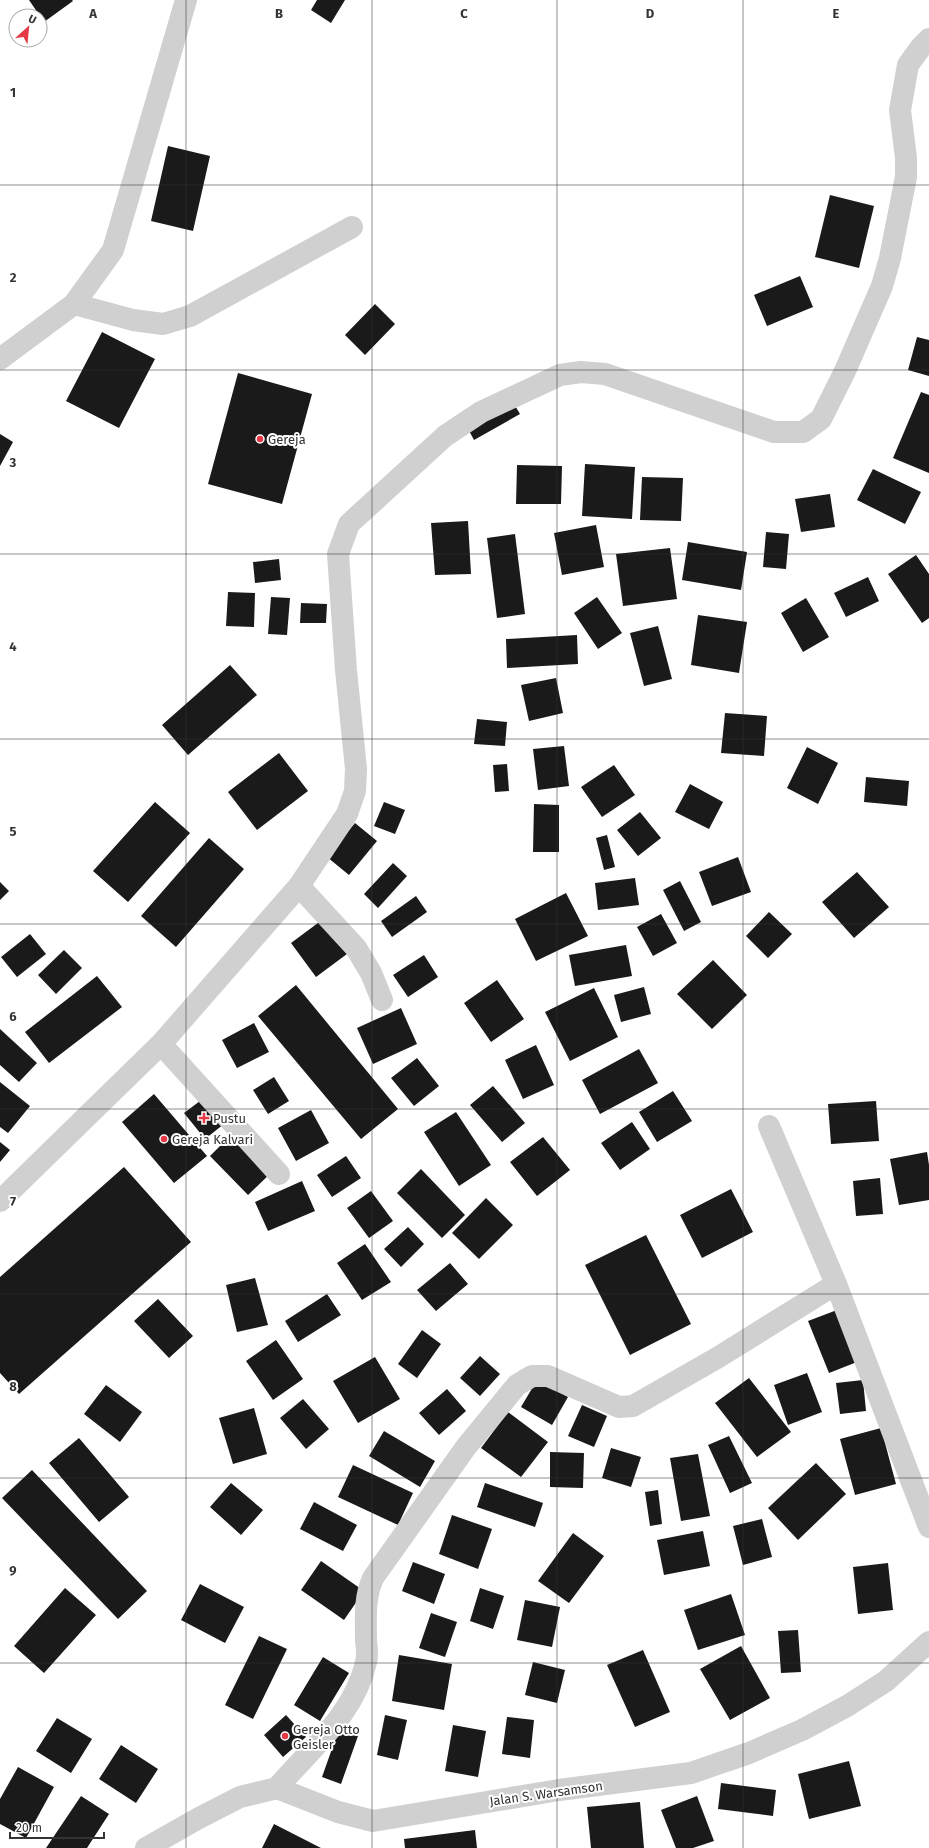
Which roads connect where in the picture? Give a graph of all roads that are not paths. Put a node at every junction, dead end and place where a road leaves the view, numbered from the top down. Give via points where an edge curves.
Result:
1 (186, 0) edge
2 (929, 39) edge
3 (352, 227) dead end
4 (74, 304) junction
5 (0, 359) edge
6 (299, 886) junction
7 (382, 1000) dead end
8 (161, 1044) junction
9 (769, 1126) dead end
10 (279, 1174) dead end
11 (0, 1201) edge
12 (836, 1284) junction
13 (929, 1526) edge
14 (929, 1642) edge
15 (277, 1788) junction
16 (146, 1848) edge

1 - 4 street via 113,250
2 - 6 street via 908,65 900,110 906,177 890,258 882,286 821,419 803,432 774,432 605,374 581,372 560,375 460,424 349,524 338,554 356,769 355,791 347,814
3 - 4 street via 190,316 163,324 133,320
4 - 5 street
6 - 7 street via 356,948 371,973
6 - 8 street
8 - 10 street
8 - 11 street
9 - 12 street
12 - 13 street
12 - 15 street via 717,1358 633,1406 619,1407 548,1376 532,1376 517,1385 466,1447 373,1578 365,1605 367,1660 360,1683 337,1723
14 - 15 street, Jalan S. Warsamson via 886,1681 840,1710 749,1753 691,1773 559,1790 373,1821 338,1812
15 - 16 street via 240,1797

